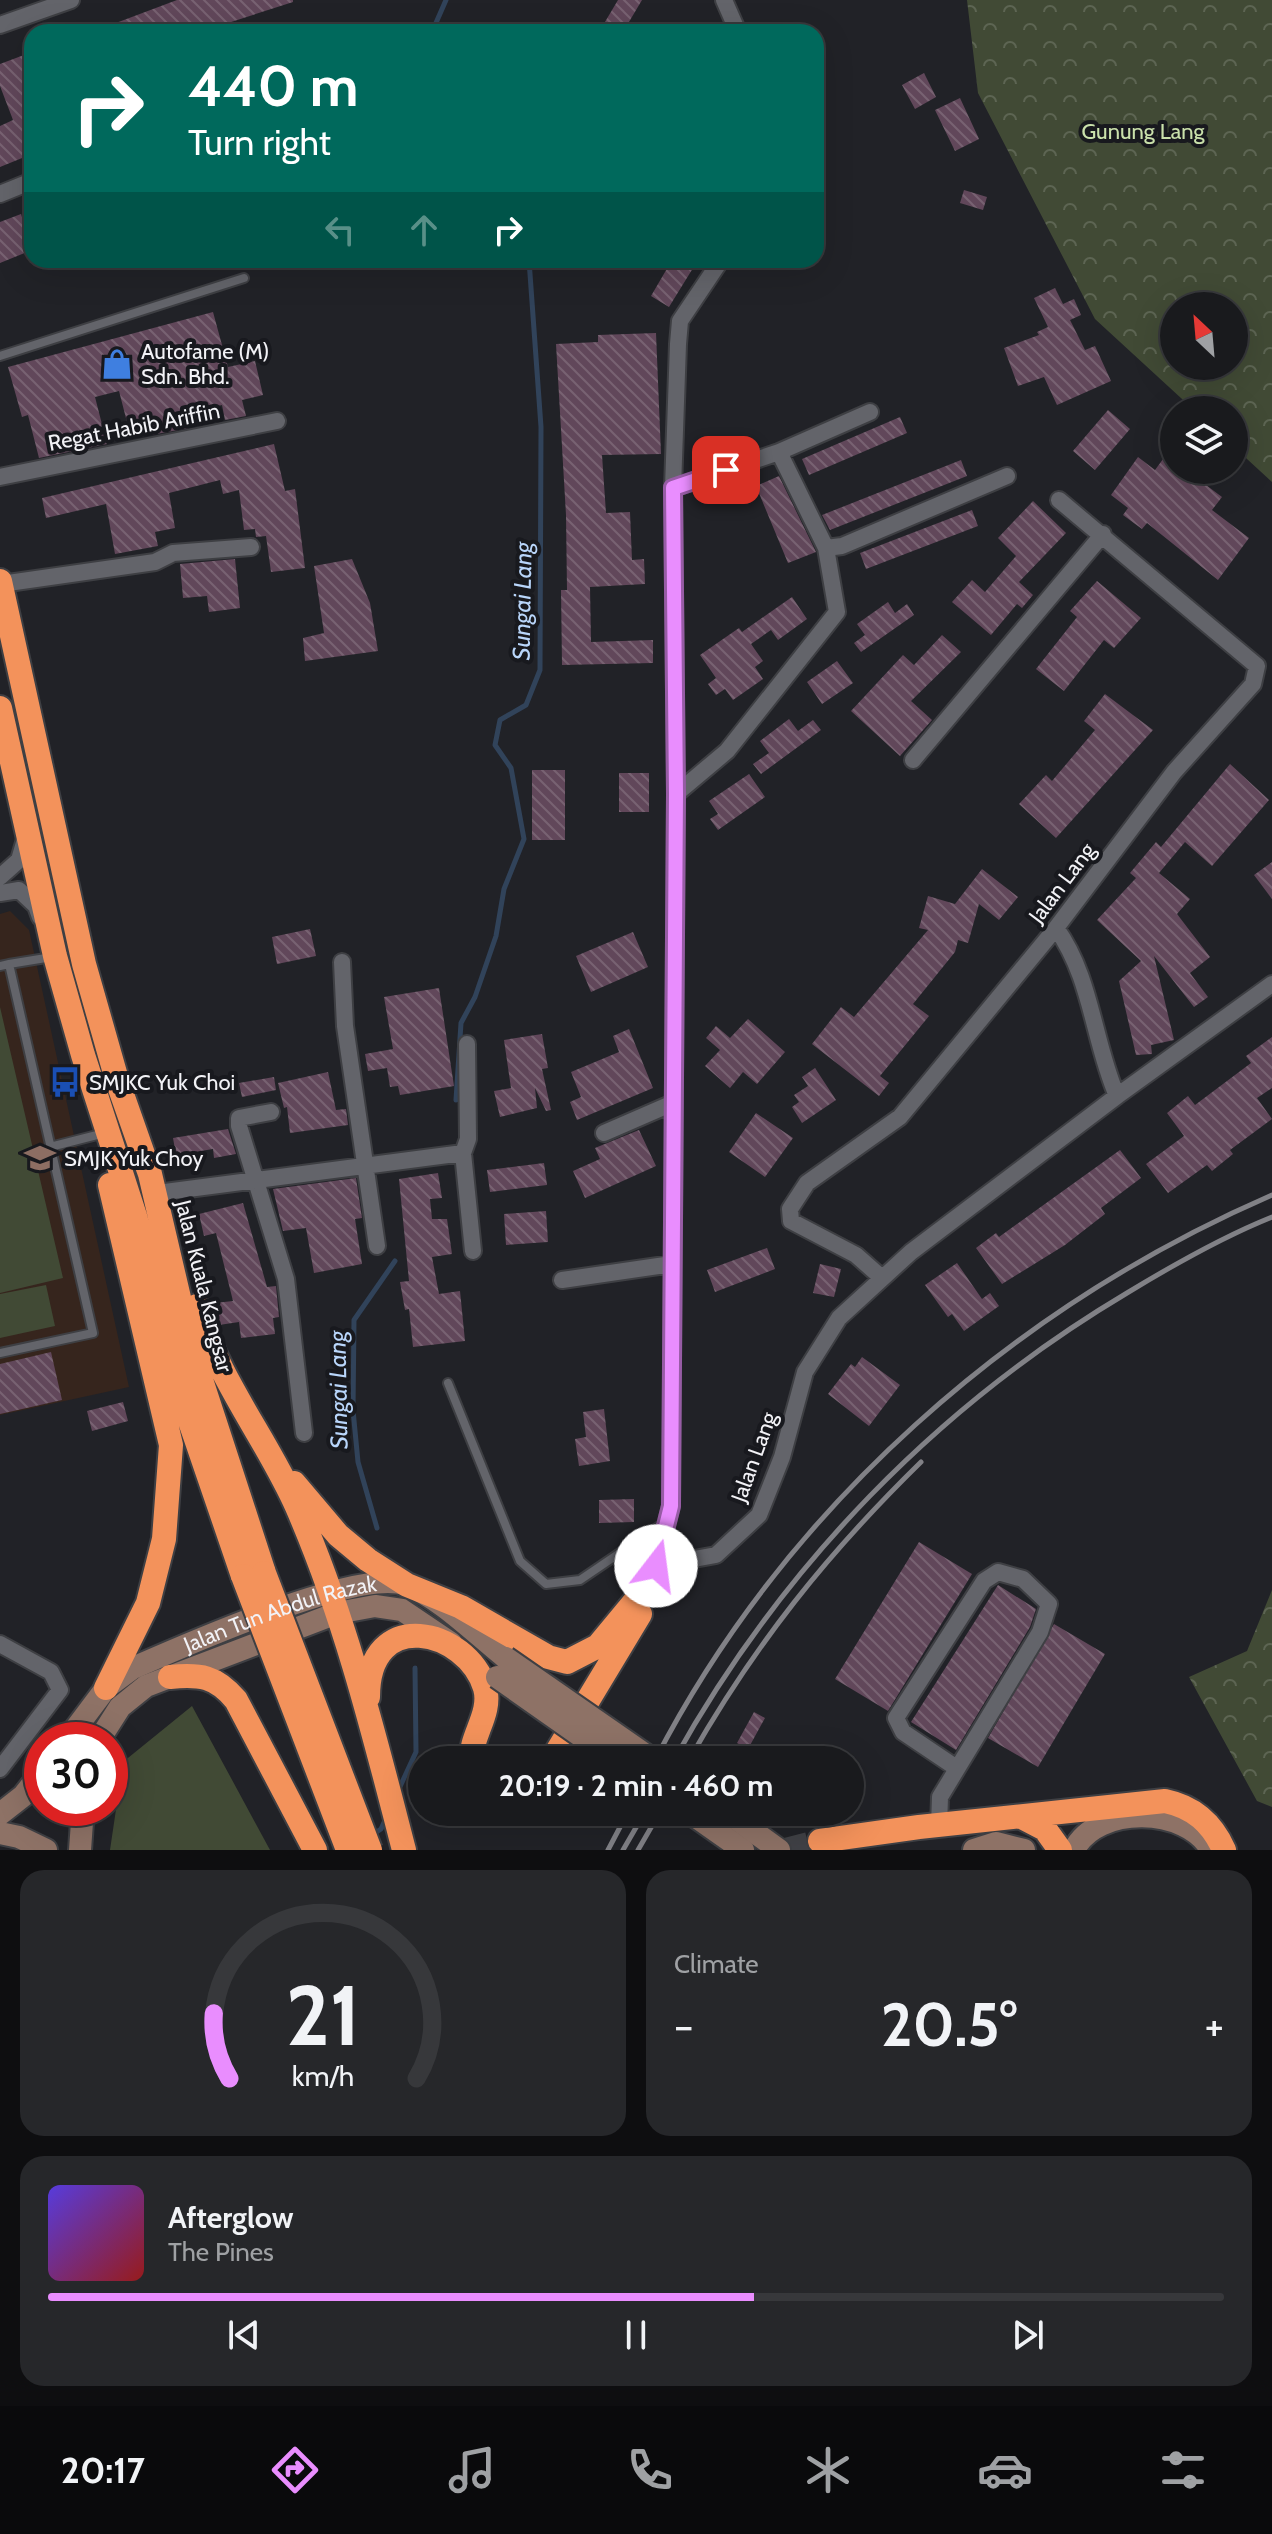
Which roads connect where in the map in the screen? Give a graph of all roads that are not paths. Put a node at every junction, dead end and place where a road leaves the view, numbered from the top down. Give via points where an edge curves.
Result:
1 (71, 0) edge
2 (724, 0) edge
3 (734, 24) edge
4 (0, 25) edge
5 (24, 184) edge
6 (0, 194) edge
7 (716, 268) edge
8 (244, 278) dead end
9 (0, 356) edge
10 (870, 412) dead end
11 (277, 421) dead end
12 (779, 452) junction
13 (1007, 476) dead end
14 (0, 477) edge
15 (673, 488) junction
16 (1059, 500) dead end
17 (1103, 534) junction
18 (251, 547) dead end
19 (826, 548) junction
20 (0, 582) edge
21 (0, 708) edge
22 (913, 760) dead end
23 (676, 794) junction
24 (28, 830) junction
25 (0, 877) edge
26 (0, 893) edge
27 (1056, 928) junction
28 (53, 946) junction
29 (342, 962) dead end
30 (4, 965) edge
31 (1272, 984) edge
32 (467, 1044) dead end
33 (83, 1055) junction
34 (1117, 1096) junction
35 (673, 1103) junction
36 (271, 1112) dead end
37 (604, 1133) dead end
38 (97, 1135) junction
39 (50, 1147) junction
40 (463, 1153) junction
41 (366, 1163) junction
42 (254, 1181) junction
43 (158, 1183) junction
44 (377, 1246) dead end
45 (473, 1251) dead end
46 (672, 1264) junction
47 (882, 1278) junction
48 (562, 1280) dead end
49 (0, 1353) edge
50 (448, 1383) dead end
51 (304, 1433) dead end
52 (267, 1450) junction
53 (668, 1521) junction
54 (653, 1574) junction
55 (407, 1585) junction
56 (334, 1603) junction
57 (0, 1644) edge
58 (461, 1650) junction
59 (501, 1668) junction
60 (170, 1677) junction
61 (106, 1688) junction
62 (368, 1709) junction
63 (80, 1722) edge
64 (110, 1722) edge
65 (472, 1746) edge
66 (560, 1746) edge
67 (598, 1746) edge
68 (630, 1746) edge
69 (955, 1767) junction
70 (0, 1769) edge
71 (24, 1795) edge
72 (0, 1814) edge
73 (1022, 1817) junction
74 (82, 1826) edge
75 (709, 1826) edge
76 (746, 1826) edge
77 (939, 1826) junction
78 (0, 1833) edge
79 (820, 1841) tunnel mouth
80 (777, 1848) edge
81 (46, 1850) edge
82 (80, 1850) edge
83 (315, 1850) edge
84 (348, 1850) edge
85 (370, 1850) edge
86 (404, 1850) edge
87 (743, 1850) edge
88 (974, 1850) edge
89 (1024, 1850) edge
90 (1060, 1850) edge
91 (1074, 1850) edge
92 (1211, 1850) edge
93 (1224, 1850) edge

1 - 4 street
2 - 3 street
5 - 6 street
7 - 15 street via 680,321
8 - 9 lane
10 - 12 street
11 - 14 street, Regat Habib Ariffin
12 - 15 street
12 - 19 street
13 - 19 street via 842,546
15 - 23 street
16 - 17 street, Jalan Lang
17 - 22 street
17 - 27 street, Jalan Lang via 1257,666 1253,684 1174,772
18 - 20 street via 173,553 155,562
19 - 23 street via 837,612 727,751
20 - 43 highway, Jalan Kuala Kangsar via 84,964 117,1080
21 - 24 highway
23 - 35 street
24 - 25 street via 19,860
24 - 28 highway
26 - 28 street via 19,890 30,899
27 - 34 street via 1084,981 1103,1063
27 - 47 street, Jalan Lang via 900,1117 807,1183 790,1209 791,1221 856,1255
28 - 30 lane
28 - 33 highway
29 - 41 street via 345,1026
30 - 39 lane
31 - 34 street, Jalan Lang
32 - 40 street via 468,1139
33 - 38 highway
33 - 84 highway, bridge via 135,1216 182,1398 243,1576
34 - 47 street, Jalan Lang
35 - 37 street
35 - 46 street
36 - 42 street via 239,1118
38 - 39 lane
38 - 61 highway via 171,1445 164,1539 148,1603
39 - 49 lane via 93,1333
40 - 41 street
40 - 45 street
41 - 42 street
41 - 44 street
42 - 43 street
42 - 51 street via 286,1279
43 - 52 highway via 209,1347
43 - 85 highway, Jalan Kuala Kangsar, bridge via 191,1349 264,1573
46 - 48 street
46 - 53 street
47 - 54 street, Jalan Lang via 839,1318 805,1372 782,1457 759,1515 716,1555
50 - 53 lane via 520,1561 546,1584 580,1580
52 - 55 highway via 338,1535
52 - 56 highway via 296,1505
53 - 54 street
54 - 55 highway via 598,1646 567,1662
54 - 66 highway via 641,1612
55 - 56 main road, Jalan Tun Abdul Razak via 368,1582
55 - 59 main road, Jalan Tun Abdul Razak
56 - 58 main road, Jalan Tun Abdul Razak via 402,1610
56 - 60 main road
56 - 61 main road, Jalan Tun Abdul Razak via 170,1652 133,1668
56 - 62 highway
57 - 70 street via 51,1672 60,1690
58 - 59 main road, Jalan Tun Abdul Razak
58 - 62 highway via 420,1636 393,1640 373,1659
58 - 65 highway via 486,1690 487,1705
59 - 67 main road, bridge
59 - 68 main road, bridge
60 - 64 main road via 146,1686
60 - 83 highway via 198,1675 221,1682 236,1700
61 - 63 main road, Jalan Tun Abdul Razak
62 - 86 highway
69 - 69 street via 903,1732 896,1718 984,1581 998,1572 1023,1579 1049,1604 1040,1632
69 - 77 street via 940,1797
71 - 72 main road
73 - 77 highway
73 - 90 highway via 1045,1829
73 - 93 highway via 1165,1801 1203,1818
74 - 82 main road
75 - 87 main road
76 - 80 main road
77 - 79 highway
78 - 81 main road
88 - 89 main road via 996,1843
91 - 92 main road via 1097,1826 1156,1816 1192,1828

